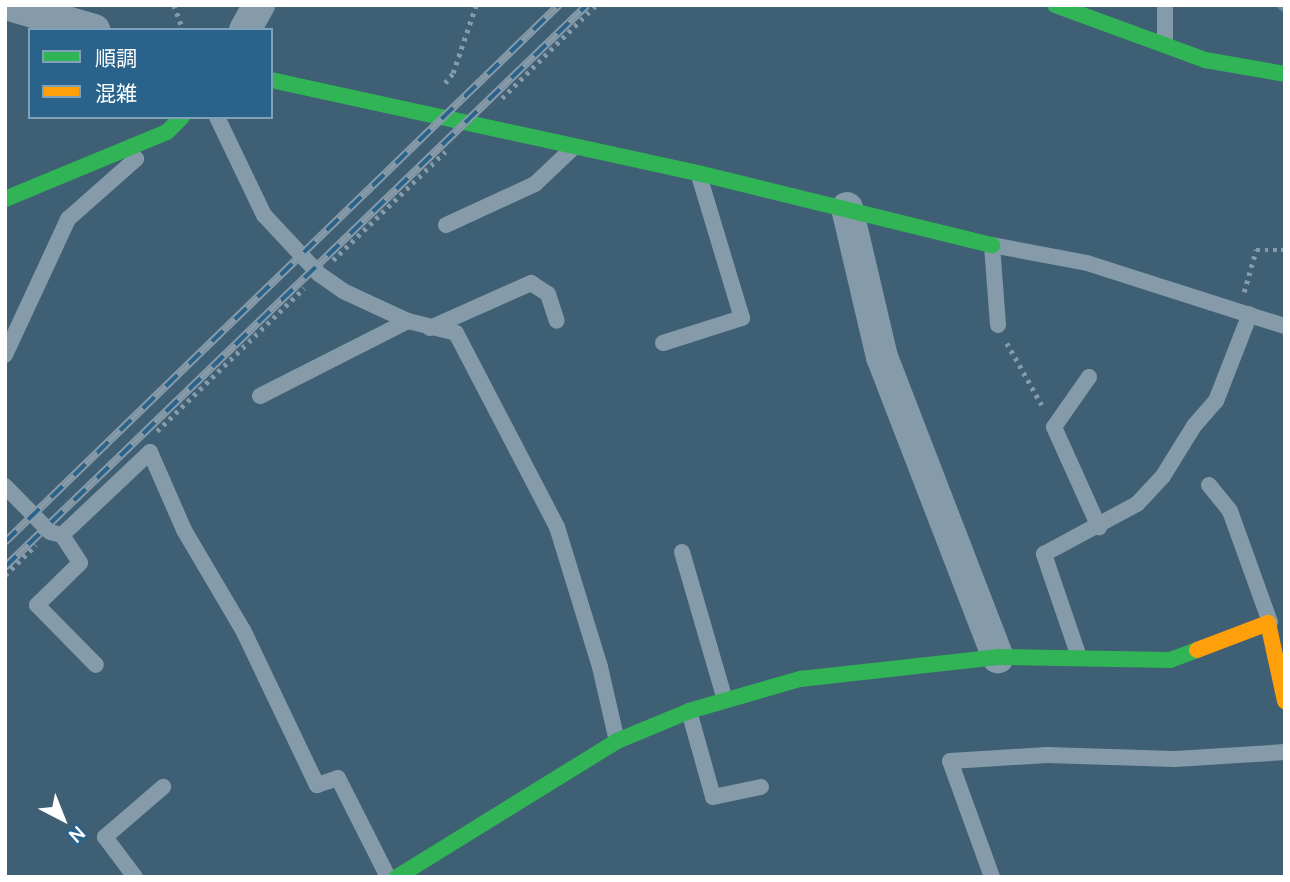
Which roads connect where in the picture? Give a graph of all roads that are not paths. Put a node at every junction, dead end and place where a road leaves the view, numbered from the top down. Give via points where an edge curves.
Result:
1 (9, 5) edge
2 (259, 5) edge
3 (1055, 5) edge
4 (1164, 5) edge
5 (87, 28) edge
6 (246, 28) edge
7 (1165, 47) junction
8 (1285, 74) edge
9 (273, 80) edge
10 (180, 119) edge
11 (218, 119) edge
12 (167, 132) junction
13 (573, 148) junction
14 (698, 173) junction
15 (5, 199) edge
16 (847, 208) junction
17 (446, 225) dead end
18 (992, 245) junction
19 (1245, 312) junction
20 (408, 321) junction
21 (557, 321) dead end
22 (998, 325) road end
23 (1285, 326) edge
24 (430, 328) junction
25 (663, 343) dead end
26 (5, 355) edge
27 (1089, 377) dead end
28 (260, 396) dead end
29 (1209, 485) dead end
30 (5, 486) edge
31 (1099, 527) junction
32 (62, 536) junction
33 (682, 552) dead end
34 (1285, 615) edge
35 (1268, 623) junction
36 (998, 657) junction
37 (1080, 659) junction
38 (96, 666) dead end
39 (1283, 681) edge
40 (726, 701) junction
41 (1285, 701) edge
42 (689, 711) junction
43 (617, 741) junction
44 (1285, 752) edge
45 (163, 787) dead end
46 (761, 787) dead end
47 (135, 877) edge
48 (388, 877) edge
49 (397, 877) edge
50 (992, 877) edge

1 - 5 street
2 - 6 street
3 - 7 street
4 - 7 lane
7 - 8 street via 1205,60
9 - 13 street
10 - 12 street
11 - 20 lane via 264,215 319,274 343,291
12 - 15 street
12 - 26 lane via 68,219
13 - 14 street
13 - 17 lane via 535,184
14 - 16 street
14 - 25 lane via 742,318
16 - 18 street
16 - 36 street via 882,357
18 - 19 lane via 1087,263
18 - 22 lane
19 - 23 lane
19 - 31 lane via 1216,401 1194,426 1163,476 1137,504
20 - 24 lane
20 - 28 lane
21 - 24 lane via 548,294 531,283
24 - 43 lane via 456,333 557,527 600,667
27 - 31 lane via 1054,428
29 - 35 lane via 1230,511
30 - 32 lane via 50,532
31 - 37 lane via 1044,554
32 - 38 lane via 80,563 37,605
32 - 48 lane via 149,452 184,530 243,630 317,785 338,778
33 - 40 lane
34 - 35 lane
35 - 37 street via 1170,660
35 - 39 street
36 - 37 street
36 - 40 street via 800,679
39 - 41 street
40 - 42 street
42 - 43 street
42 - 46 lane via 713,797
43 - 49 street
44 - 50 lane via 1175,759 1047,755 950,761
45 - 47 lane via 105,837

